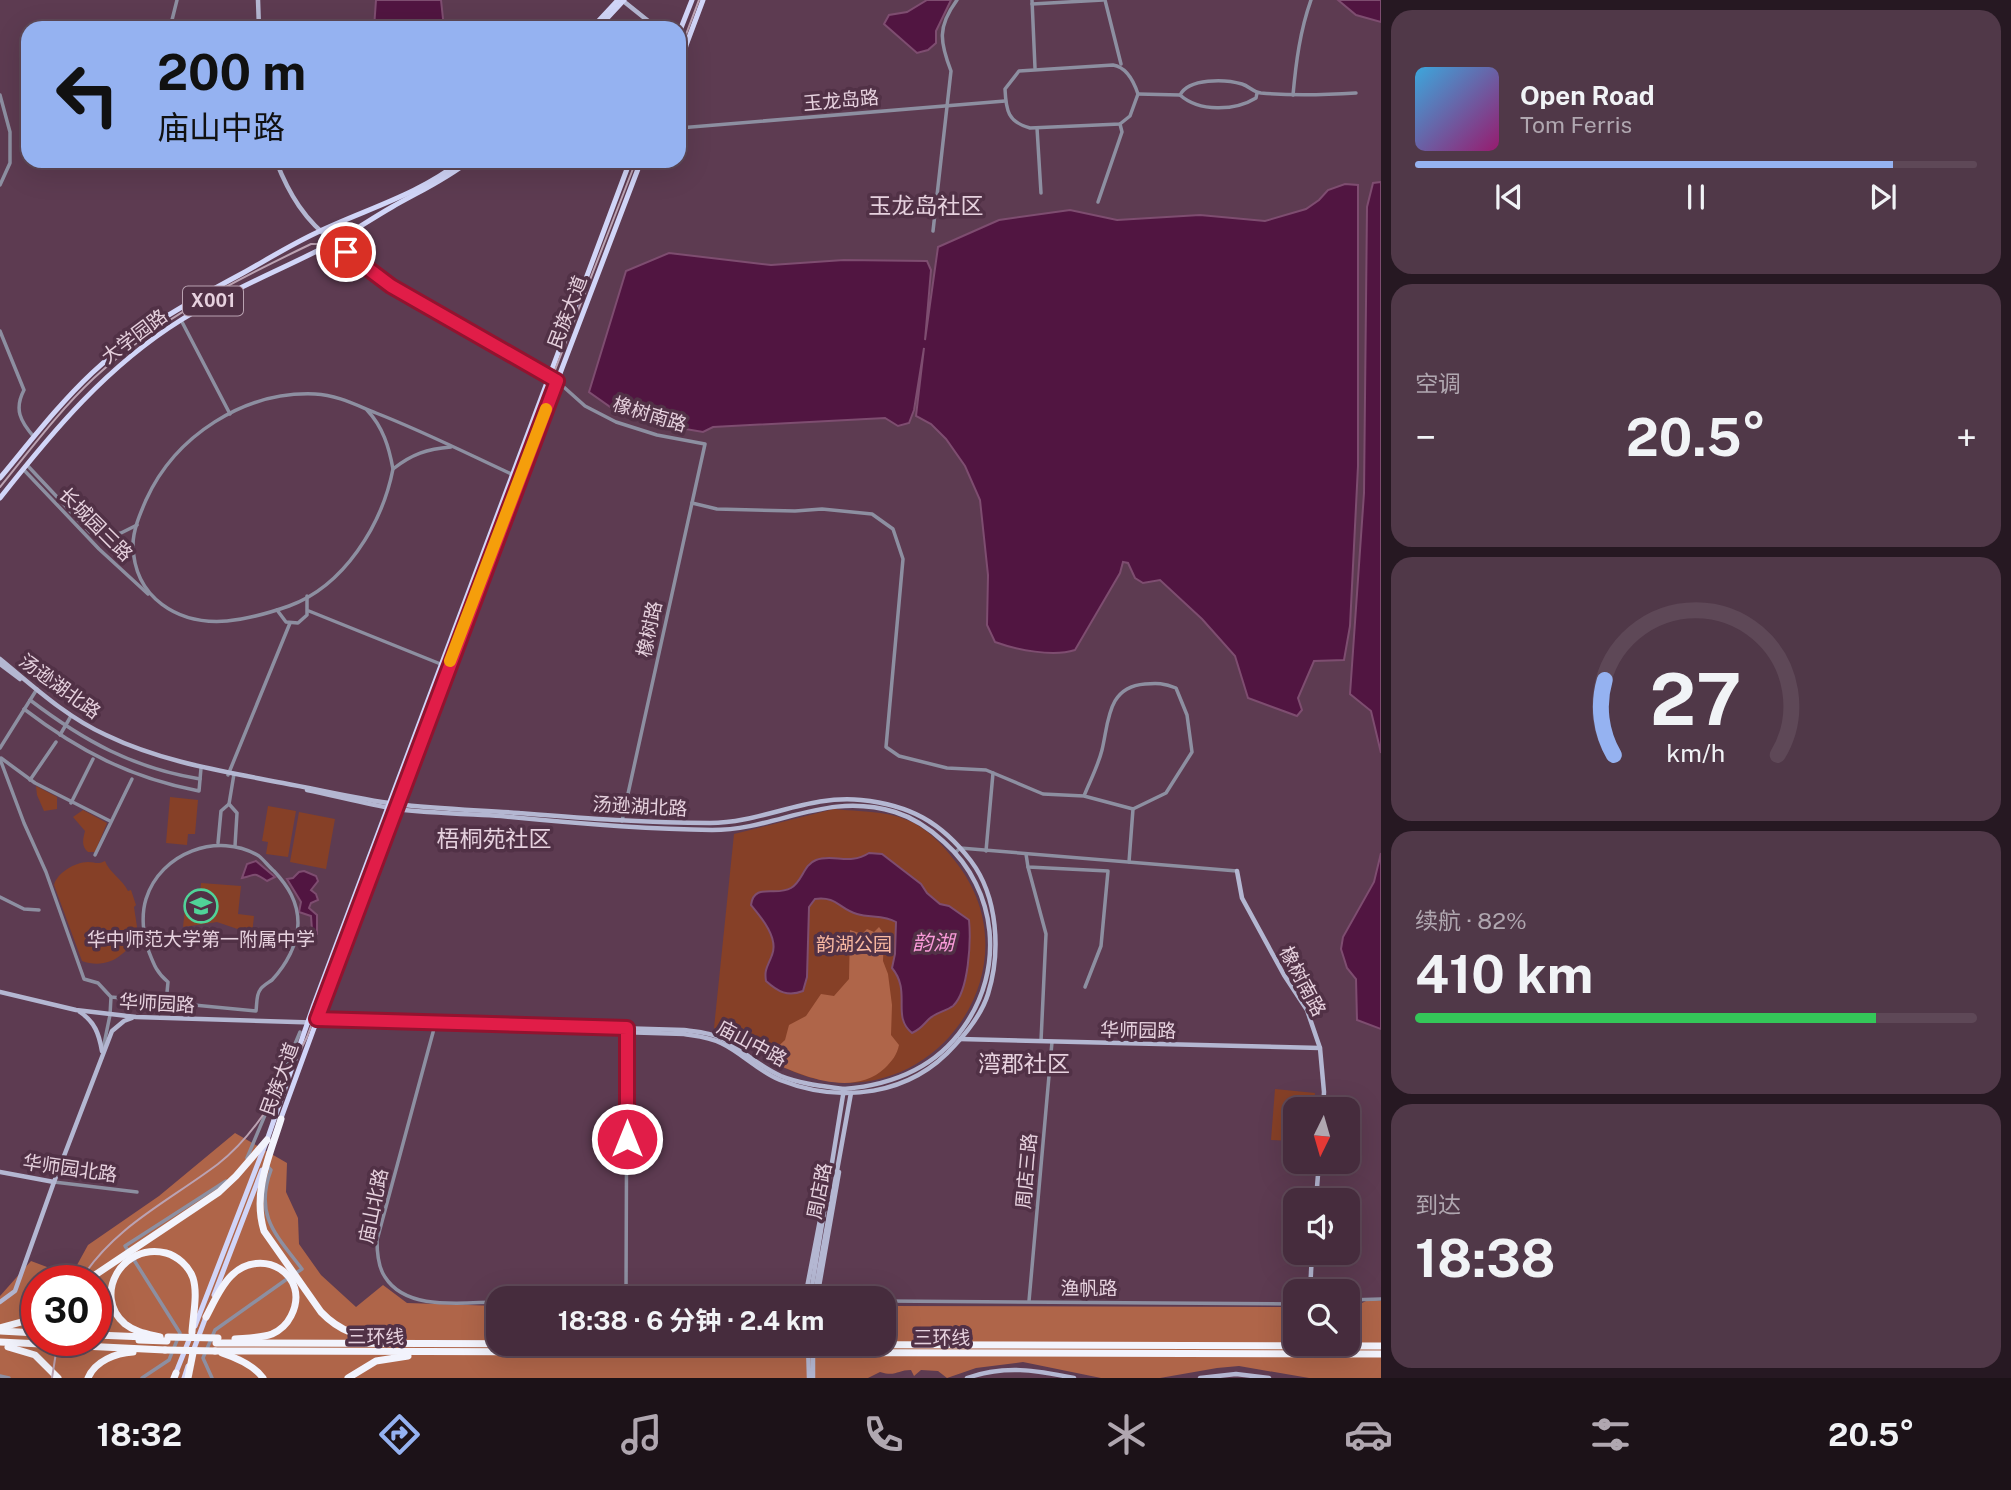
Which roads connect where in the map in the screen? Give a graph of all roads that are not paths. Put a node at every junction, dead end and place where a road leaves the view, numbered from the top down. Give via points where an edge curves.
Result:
1 (177, 0) edge
2 (258, 0) edge
3 (621, 0) edge
4 (692, 0) edge
5 (703, 0) edge
6 (957, 0) edge
7 (1104, 0) edge
8 (1311, 0) edge
9 (1032, 2) edge
10 (172, 21) edge
11 (259, 21) edge
12 (599, 21) edge
13 (604, 21) edge
14 (648, 21) edge
15 (684, 21) edge
16 (686, 47) edge
17 (1121, 64) dead end
18 (1035, 68) junction
19 (1257, 93) junction
20 (1356, 93) dead end
21 (1138, 94) junction
22 (0, 95) edge
23 (1180, 95) junction
24 (1293, 95) junction
25 (1005, 101) junction
26 (949, 106) junction
27 (1120, 124) junction
28 (686, 127) edge
29 (1037, 128) junction
30 (279, 168) edge
31 (453, 168) edge
32 (460, 168) edge
33 (627, 168) edge
34 (638, 168) edge
35 (0, 185) edge
36 (1041, 193) dead end
37 (1098, 202) dead end
38 (933, 231) dead end
39 (319, 232) junction
40 (334, 242) junction
41 (181, 320) junction
42 (0, 331) edge
43 (549, 377) junction
44 (557, 381) junction
45 (366, 409) junction
46 (230, 414) junction
47 (34, 437) junction
48 (705, 444) joint
49 (453, 447) junction
50 (25, 467) junction
51 (393, 469) junction
52 (512, 475) junction
53 (0, 478) edge
54 (520, 478) junction
55 (0, 498) edge
56 (692, 503) junction
57 (136, 525) junction
58 (307, 596) junction
59 (152, 597) junction
60 (277, 610) junction
61 (309, 611) junction
62 (290, 623) junction
63 (0, 662) edge
64 (441, 664) junction
65 (448, 667) junction
66 (36, 690) junction
67 (30, 700) junction
68 (24, 709) junction
69 (71, 717) junction
70 (65, 726) junction
71 (60, 735) junction
72 (56, 742) dead end
73 (0, 748) edge
74 (0, 758) edge
75 (93, 759) dead end
76 (201, 769) junction
77 (993, 773) junction
78 (231, 775) junction
79 (132, 779) dead end
80 (200, 779) junction
81 (30, 780) junction
82 (1084, 796) junction
83 (71, 803) junction
84 (229, 804) junction
85 (392, 805) junction
86 (1133, 809) junction
87 (110, 821) junction
88 (622, 821) junction
89 (218, 844) junction
90 (235, 846) junction
91 (958, 850) junction
92 (986, 851) junction
93 (1026, 854) junction
94 (95, 855) dead end
95 (1129, 862) junction
96 (1028, 867) junction
97 (1237, 871) joint
98 (0, 897) edge
99 (39, 910) dead end
100 (1085, 987) dead end
101 (0, 992) edge
102 (111, 997) junction
103 (166, 1003) junction
104 (76, 1010) junction
105 (110, 1015) junction
106 (136, 1017) junction
107 (308, 1021) junction
108 (316, 1021) junction
109 (435, 1025) junction
110 (627, 1030) junction
111 (300, 1032) dead end
112 (959, 1038) junction
113 (1041, 1041) junction
114 (1052, 1042) junction
115 (1320, 1048) junction
116 (102, 1054) junction
117 (847, 1091) junction
118 (1324, 1097) edge
119 (281, 1119) junction
120 (267, 1140) junction
121 (836, 1161) junction
122 (267, 1166) junction
123 (0, 1172) edge
124 (54, 1182) junction
125 (137, 1192) dead end
126 (127, 1250) dead end
127 (133, 1259) dead end
128 (110, 1265) edge
129 (296, 1273) dead end
130 (288, 1279) dead end
131 (626, 1286) edge
132 (813, 1286) edge
133 (814, 1286) edge
134 (815, 1286) edge
135 (1381, 1298) edge
136 (1360, 1299) edge
137 (896, 1301) edge
138 (0, 1302) edge
139 (486, 1302) edge
140 (1028, 1302) junction
141 (1283, 1304) edge
142 (206, 1317) junction
143 (21, 1323) edge
144 (0, 1331) edge
145 (192, 1332) junction
146 (21, 1333) edge
147 (112, 1337) edge
148 (165, 1338) junction
149 (235, 1339) junction
150 (384, 1340) junction
151 (0, 1344) edge
152 (216, 1344) junction
153 (486, 1344) edge
154 (486, 1345) edge
155 (896, 1345) edge
156 (1381, 1346) edge
157 (164, 1350) junction
158 (451, 1352) junction
159 (192, 1353) joint
160 (1381, 1354) edge
161 (811, 1356) edge
162 (0, 1376) edge
163 (1244, 1376) edge
164 (179, 1377) edge
165 (9, 1378) edge
166 (58, 1378) edge
167 (88, 1378) edge
168 (142, 1378) edge
169 (212, 1378) edge
170 (262, 1378) edge
171 (348, 1378) edge
172 (811, 1378) edge
173 (967, 1378) edge
174 (1074, 1378) edge
175 (1200, 1378) edge
176 (1269, 1378) edge

1 - 10 street
2 - 11 street
3 - 12 main road
3 - 13 main road
3 - 14 street
4 - 15 main road
5 - 16 main road
6 - 26 street via 941,34 951,71
7 - 9 street
7 - 17 street
8 - 24 street via 1296,57
9 - 18 street
18 - 21 street via 1120,66
18 - 25 street via 1018,71 1005,89
19 - 23 street via 1242,84 1218,82 1197,83
19 - 23 street via 1245,105 1228,107 1186,101
19 - 24 street
20 - 24 street
21 - 23 street
21 - 27 street via 1130,116
22 - 35 street via 10,132 10,163
25 - 26 street, 玉龙岛路
25 - 29 street via 1017,124
26 - 28 street, 玉龙岛路
26 - 38 street
27 - 29 street
27 - 37 street via 1122,132
29 - 36 street
30 - 39 street via 289,193
31 - 39 main road, 大学园路 / X001 via 389,203
32 - 40 main road, 大学园路 / X001
33 - 43 main road, 民族大道
34 - 44 main road, 民族大道
39 - 40 street
39 - 47 main road, 大学园路 / X001 via 147,328 92,373
40 - 41 main road, 大学园路 / X001
40 - 43 street, 橡树南路 via 391,286
41 - 46 street
41 - 50 main road, 大学园路 / X001 via 99,382
42 - 47 street via 24,390 17,403 20,419
43 - 44 street, 橡树南路
43 - 52 main road, 民族大道
44 - 48 street, 橡树南路 via 577,401 616,422
44 - 54 main road, 民族大道
45 - 46 street via 315,394 279,397
45 - 49 street
45 - 51 street via 384,436
46 - 57 street via 186,442 168,462
47 - 53 main road, 大学园路 / X001
48 - 56 street, 橡树路
49 - 51 street via 428,449
49 - 52 street
50 - 55 main road, 大学园路 / X001
50 - 57 street, 长城园三路 via 90,532 107,536
50 - 59 street, 长城园三路 via 99,549
51 - 58 street via 382,510 367,538 351,559
52 - 54 street
52 - 64 main road, 民族大道
54 - 65 main road, 民族大道
56 - 77 street via 717,509 873,514 893,529 903,559 886,747 899,756 947,768
56 - 88 street, 橡树路
57 - 59 street via 133,545 138,574
58 - 60 street
58 - 61 street
59 - 60 street via 184,617 226,621
60 - 62 street
61 - 62 street via 304,620
61 - 64 street
62 - 78 street
63 - 66 street, 汤逊湖北路
64 - 65 street
64 - 85 main road, 民族大道
65 - 85 main road, 民族大道
66 - 67 street
66 - 69 street, 汤逊湖北路
67 - 68 street
67 - 70 street
68 - 71 street
68 - 73 street
69 - 70 street
69 - 76 street, 汤逊湖北路 via 153,755
70 - 71 street
70 - 80 street via 102,749 135,762
71 - 80 street via 95,756 162,784 199,791
72 - 81 street
74 - 81 street
74 - 102 street via 84,979 98,984
75 - 83 street
76 - 78 street, 汤逊湖北路
76 - 80 street
77 - 82 street via 1043,794
77 - 92 street
78 - 84 street
78 - 85 street, 汤逊湖北路
79 - 87 street
81 - 83 street
82 - 86 street
82 - 86 street via 1118,697 1130,685 1161,682 1176,688 1187,715 1192,752 1166,793
83 - 87 street
84 - 89 street via 220,811
84 - 90 street via 237,813
85 - 88 street, 汤逊湖北路
85 - 91 street, 汤逊湖北路 via 621,827 713,830 856,804 906,816
85 - 107 main road, 民族大道
85 - 108 main road, 民族大道
86 - 95 street
87 - 94 street
88 - 91 street, 汤逊湖北路 via 744,822 856,799 892,804 922,815
89 - 90 street
89 - 103 street via 181,856 156,881 145,900 144,940 157,972 168,982
90 - 103 street via 260,857 287,885 298,918 295,942 283,967 259,991 256,1011
91 - 92 street
91 - 112 street, 汤逊湖北路 via 979,888 990,950 979,1003
92 - 93 street
93 - 95 street
93 - 96 street
95 - 97 street
96 - 100 street via 1108,871 1101,946
96 - 113 street via 1046,934
97 - 115 street, 橡树南路 via 1242,898 1307,1010
98 - 99 street via 24,909
101 - 104 street, 华师园路
102 - 103 street
102 - 105 street
104 - 105 street, 华师园路
104 - 116 street via 90,1018
105 - 106 street, 华师园路
105 - 116 street
106 - 107 street, 华师园路
106 - 116 street via 112,1031
107 - 108 street, 华师园路
107 - 120 main road, 民族大道
108 - 109 street, 庙山中路
108 - 119 main road, 民族大道
109 - 110 street, 庙山中路
109 - 139 street, 庙山北路 via 377,1240 377,1255 384,1276 395,1289 414,1299
110 - 117 street, 庙山中路 via 704,1037 722,1043 779,1080 810,1089
110 - 131 street
111 - 126 street via 245,1163 224,1182 125,1246
112 - 113 street, 华师园路
112 - 117 street, 汤逊湖北路 via 941,1061 904,1082 872,1093
113 - 114 street, 华师园路
114 - 115 street, 华师园路
114 - 140 street, 周店三路
115 - 118 street, 橡树南路
116 - 124 street
117 - 121 street, 周店路
119 - 122 highway
119 - 142 main road, 民族大道
120 - 128 highway via 219,1192
120 - 145 main road, 民族大道
121 - 132 street via 824,1190
121 - 133 street, 周店路
121 - 134 street via 836,1192
122 - 129 street via 271,1170 264,1207 275,1233 302,1269
122 - 150 highway via 259,1206 271,1243 332,1323 361,1337
123 - 124 street, 华师园北路
124 - 125 street, 华师园北路
124 - 138 street via 15,1291
127 - 168 street via 180,1333 169,1360
130 - 169 street via 215,1330 203,1358
135 - 136 street
137 - 140 street, 渔帆路
140 - 141 street, 渔帆路
142 - 149 highway via 230,1276 240,1269 254,1262 281,1269 297,1297 290,1319 271,1334
142 - 159 main road, 民族大道
143 - 144 highway
144 - 146 highway
145 - 148 highway via 195,1292 188,1269 170,1254 144,1251 122,1265 114,1279 115,1312 142,1333
145 - 164 main road, 民族大道
147 - 148 highway, 三环线
148 - 152 highway, 三环线, bridge
149 - 150 highway
149 - 152 highway
150 - 153 highway
151 - 157 highway, 三环线
151 - 166 highway via 35,1355
152 - 154 highway, 三环线
152 - 157 highway, 三环线, bridge
152 - 158 highway, 三环线
152 - 170 highway
155 - 156 highway, 三环线
157 - 167 highway via 108,1358
158 - 160 highway, 三环线
158 - 171 highway via 376,1361
159 - 164 highway
161 - 172 street, bridge
162 - 165 street
163 - 175 street
163 - 176 street
173 - 174 street via 1013,1368

